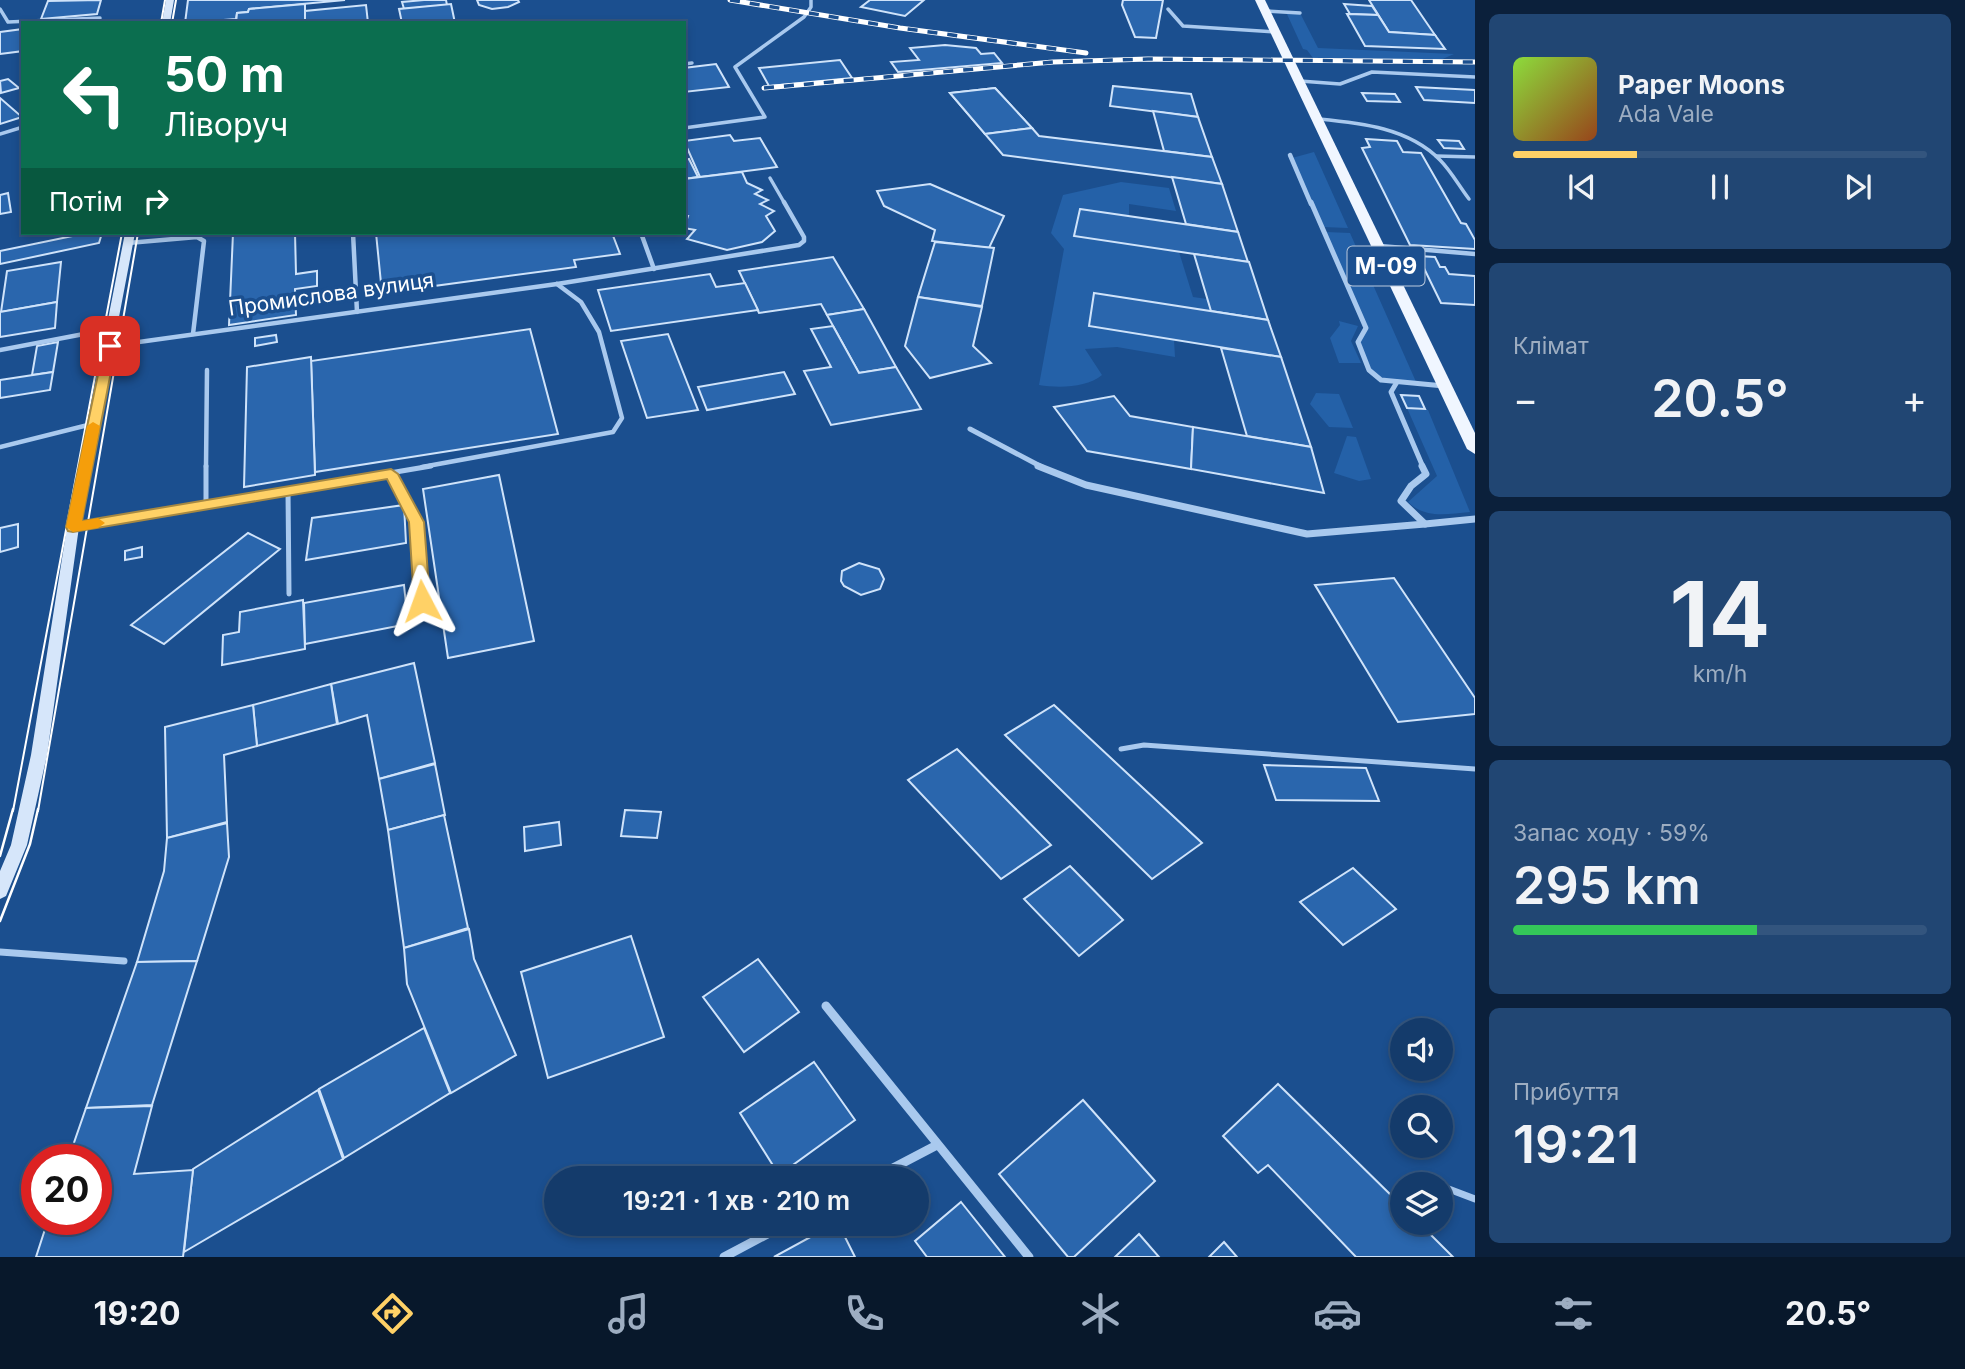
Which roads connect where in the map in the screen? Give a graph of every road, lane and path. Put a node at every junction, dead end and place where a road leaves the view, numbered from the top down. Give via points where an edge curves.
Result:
1 (170, 0) edge
2 (811, 0) edge
3 (1260, 0) edge
4 (0, 9) edge
5 (1168, 9) dead end
6 (1266, 11) junction
7 (1300, 13) dead end
8 (100, 18) dead end
9 (21, 21) edge
10 (31, 21) edge
11 (166, 21) edge
12 (1277, 32) junction
13 (692, 63) dead end
14 (686, 64) edge
15 (1475, 77) edge
16 (1300, 82) junction
17 (1317, 119) junction
18 (21, 128) edge
19 (686, 128) edge
20 (0, 134) edge
21 (1290, 155) dead end
22 (1436, 156) junction
23 (1475, 157) edge
24 (769, 178) dead end
25 (1469, 199) dead end
26 (353, 235) edge
27 (642, 235) edge
28 (129, 238) edge
29 (1377, 246) junction
30 (1475, 254) edge
31 (654, 269) junction
32 (557, 284) junction
33 (357, 312) junction
34 (113, 328) junction
35 (193, 334) junction
36 (110, 346) junction
37 (0, 349) edge
38 (207, 370) dead end
39 (1397, 382) junction
40 (1444, 386) junction
41 (94, 424) junction
42 (970, 429) dead end
43 (0, 447) edge
44 (1475, 449) edge
45 (391, 474) junction
46 (288, 491) junction
47 (206, 505) junction
48 (1475, 520) edge
49 (1424, 524) junction
50 (73, 527) junction
51 (289, 594) dead end
52 (422, 601) dead end
53 (1121, 749) dead end
54 (1475, 769) edge
55 (0, 891) edge
56 (0, 952) edge
57 (124, 961) dead end
58 (826, 1006) dead end
59 (937, 1145) junction
60 (897, 1166) edge
61 (1453, 1191) edge
62 (1475, 1199) edge
63 (764, 1236) edge
64 (724, 1257) edge
65 (1029, 1257) edge

1 - 11 main road
2 - 19 lane via 804,17 735,66 765,117
3 - 6 main road, М-09
4 - 9 lane via 8,22
5 - 12 lane via 1183,26
6 - 7 lane
6 - 12 main road, М-09
8 - 10 lane
12 - 16 main road, М-09
13 - 14 lane
15 - 16 lane via 1373,72 1340,84
16 - 17 main road, М-09
17 - 22 lane via 1382,127
17 - 29 main road, М-09
18 - 20 lane
21 - 39 street via 1366,328 1358,342 1369,370 1381,380
22 - 23 lane
22 - 25 lane
24 - 31 lane, Промислова вулиця via 804,237 802,243
26 - 33 lane
27 - 31 lane
28 - 34 main road
28 - 35 lane via 197,237 204,241
29 - 30 lane
29 - 40 main road, М-09
31 - 32 lane, Промислова вулиця
32 - 33 lane, Промислова вулиця
32 - 45 lane via 581,302 599,332 622,418 618,428 605,436
33 - 35 lane, Промислова вулиця
34 - 36 main road
34 - 37 lane
35 - 36 lane, Промислова вулиця
36 - 41 main road
38 - 47 lane
39 - 40 street
39 - 49 street via 1391,392 1426,474 1401,500
40 - 44 main road, М-09
41 - 43 lane
41 - 50 main road
42 - 49 street via 1034,464 1086,485 1307,534
45 - 46 lane
45 - 52 lane via 416,522
46 - 47 lane
46 - 51 lane
47 - 50 lane
48 - 49 street
50 - 55 main road via 39,755 19,845
53 - 54 lane via 1144,745
56 - 57 lane
58 - 59 street
59 - 60 street
59 - 65 street
61 - 62 lane
63 - 64 street

